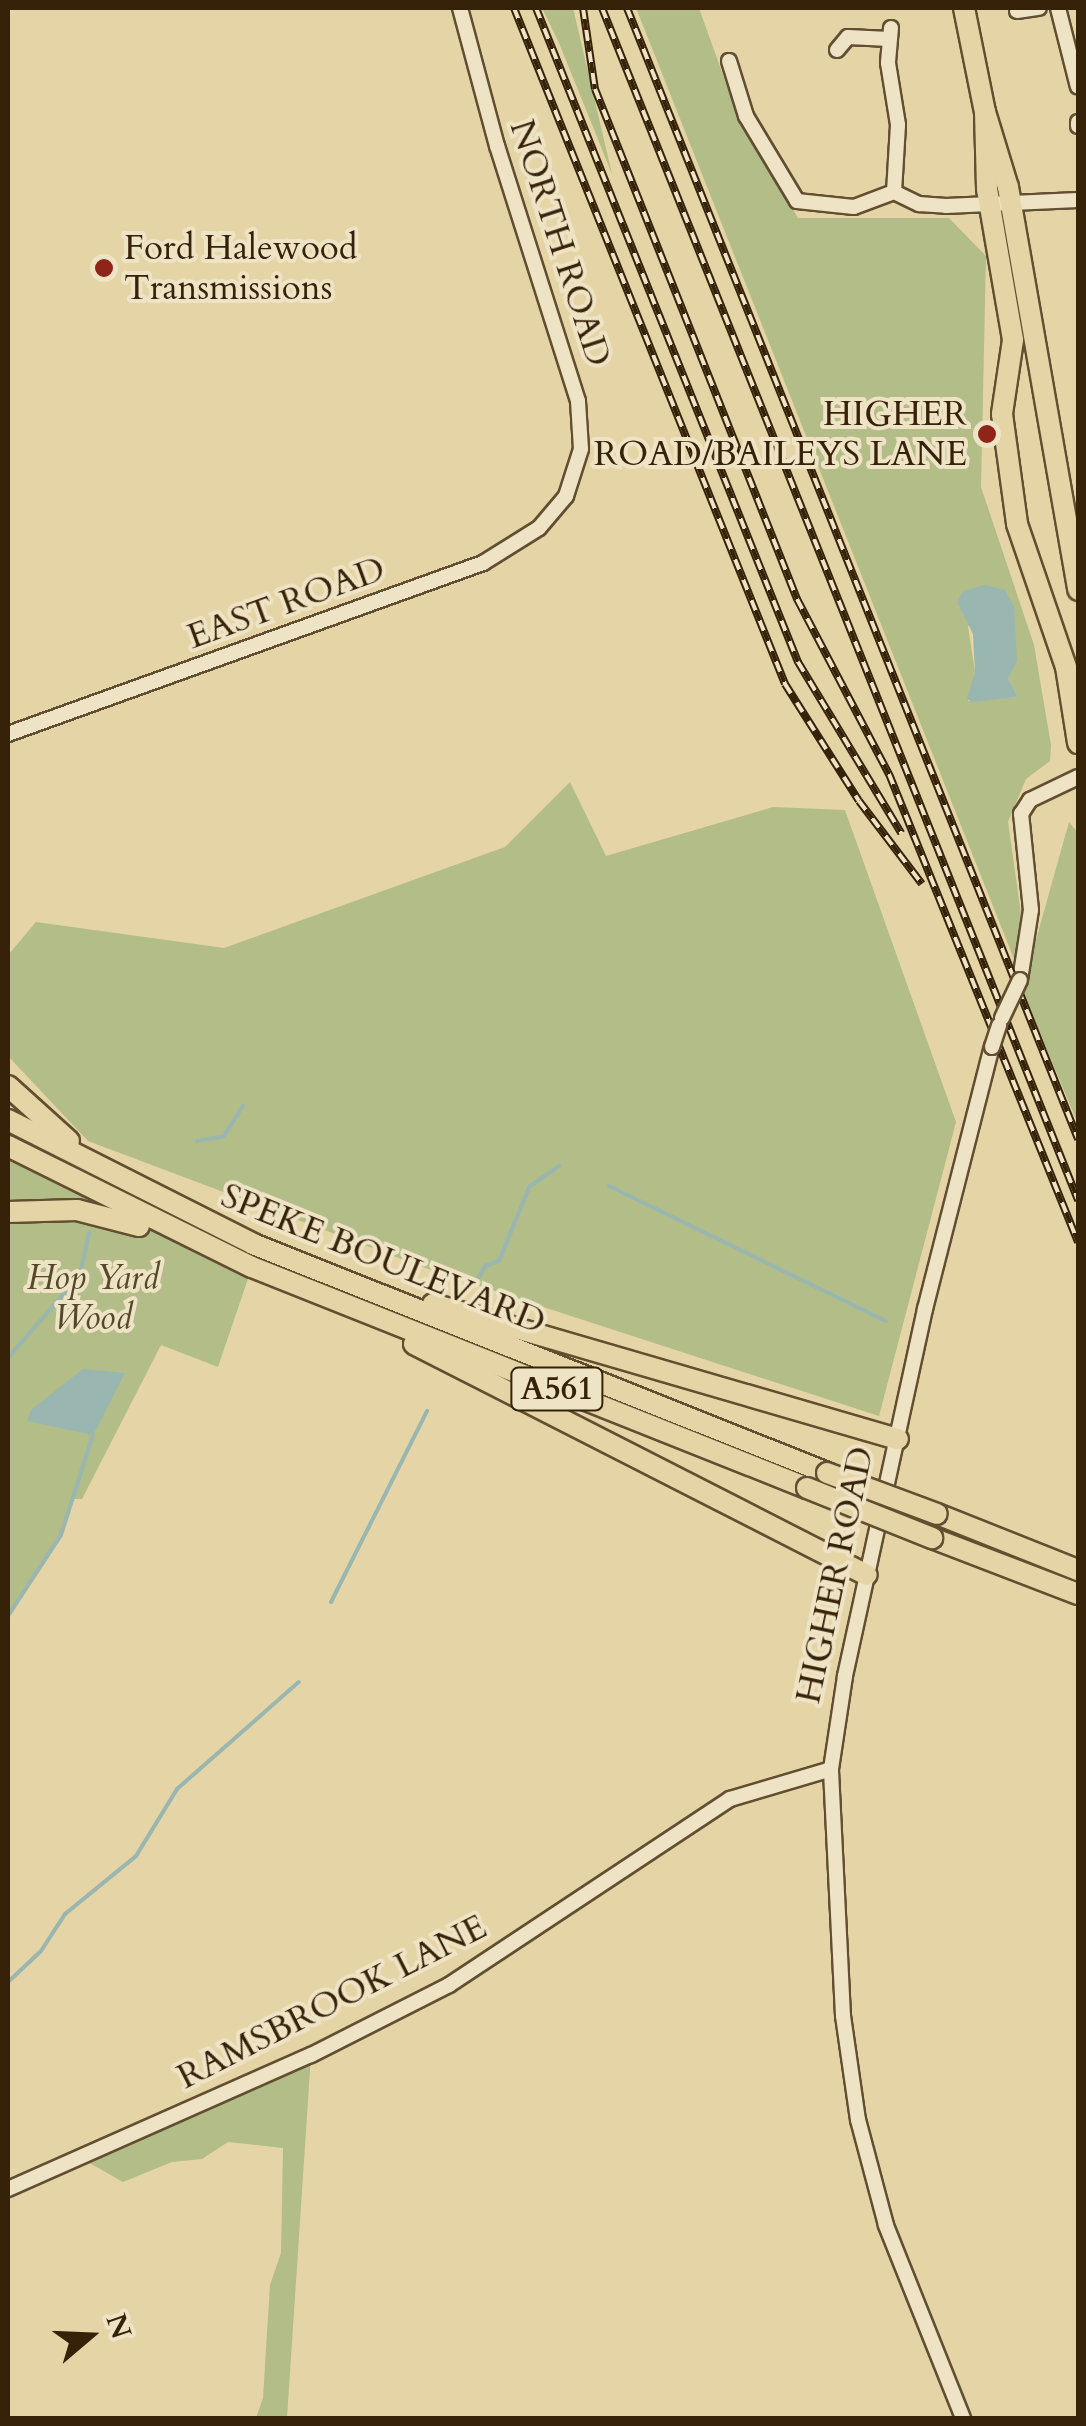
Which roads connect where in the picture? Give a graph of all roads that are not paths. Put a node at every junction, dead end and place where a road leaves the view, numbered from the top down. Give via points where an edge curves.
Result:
1 (460, 8) edge
2 (964, 8) edge
3 (1039, 8) edge
4 (1058, 8) edge
5 (1017, 11) dead end
6 (837, 50) dead end
7 (729, 60) dead end
8 (1078, 88) edge
9 (894, 192) junction
10 (1078, 200) edge
11 (1000, 204) junction
12 (566, 496) joint
13 (1078, 590) edge
14 (8, 734) edge
15 (1078, 743) edge
16 (1078, 777) edge
17 (8, 1086) edge
18 (8, 1120) edge
19 (8, 1146) edge
20 (8, 1212) edge
21 (194, 1242) junction
22 (253, 1244) junction
23 (335, 1278) junction
24 (307, 1290) junction
25 (898, 1439) junction
26 (1078, 1570) edge
27 (867, 1575) junction
28 (1078, 1594) edge
29 (831, 1768) junction
30 (12, 2188) edge
31 (964, 2418) edge

1 - 12 street, NORTH ROAD via 496,146 578,402 581,449
2 - 11 highway
3 - 5 street
4 - 8 street
6 - 9 street via 848,37 890,33 898,125
7 - 9 street via 746,116 792,196 815,207 846,208
9 - 11 street via 919,204
10 - 11 street
11 - 13 highway
11 - 15 highway via 1012,340 1002,414 1017,524 1066,667
12 - 14 street, EAST ROAD via 538,528 483,563
16 - 25 street, HIGHER ROAD, bridge via 1030,800 1021,814 1031,910 1020,980 992,1047
17 - 22 highway via 59,1136
18 - 22 highway, SPEKE BOULEVARD / A561
19 - 21 highway, SPEKE BOULEVARD / A561
20 - 21 highway via 87,1211
21 - 24 highway, SPEKE BOULEVARD / A561
22 - 23 highway, SPEKE BOULEVARD / A561
23 - 25 highway
23 - 26 highway, SPEKE BOULEVARD / A561, bridge
24 - 27 highway
24 - 28 highway, SPEKE BOULEVARD / A561, bridge
25 - 27 street, HIGHER ROAD
27 - 29 street, HIGHER ROAD
29 - 30 street, RAMSBROOK LANE via 730,1799 449,1985 311,2055
29 - 31 street, HIGHER ROAD via 843,2016 858,2120 886,2224

